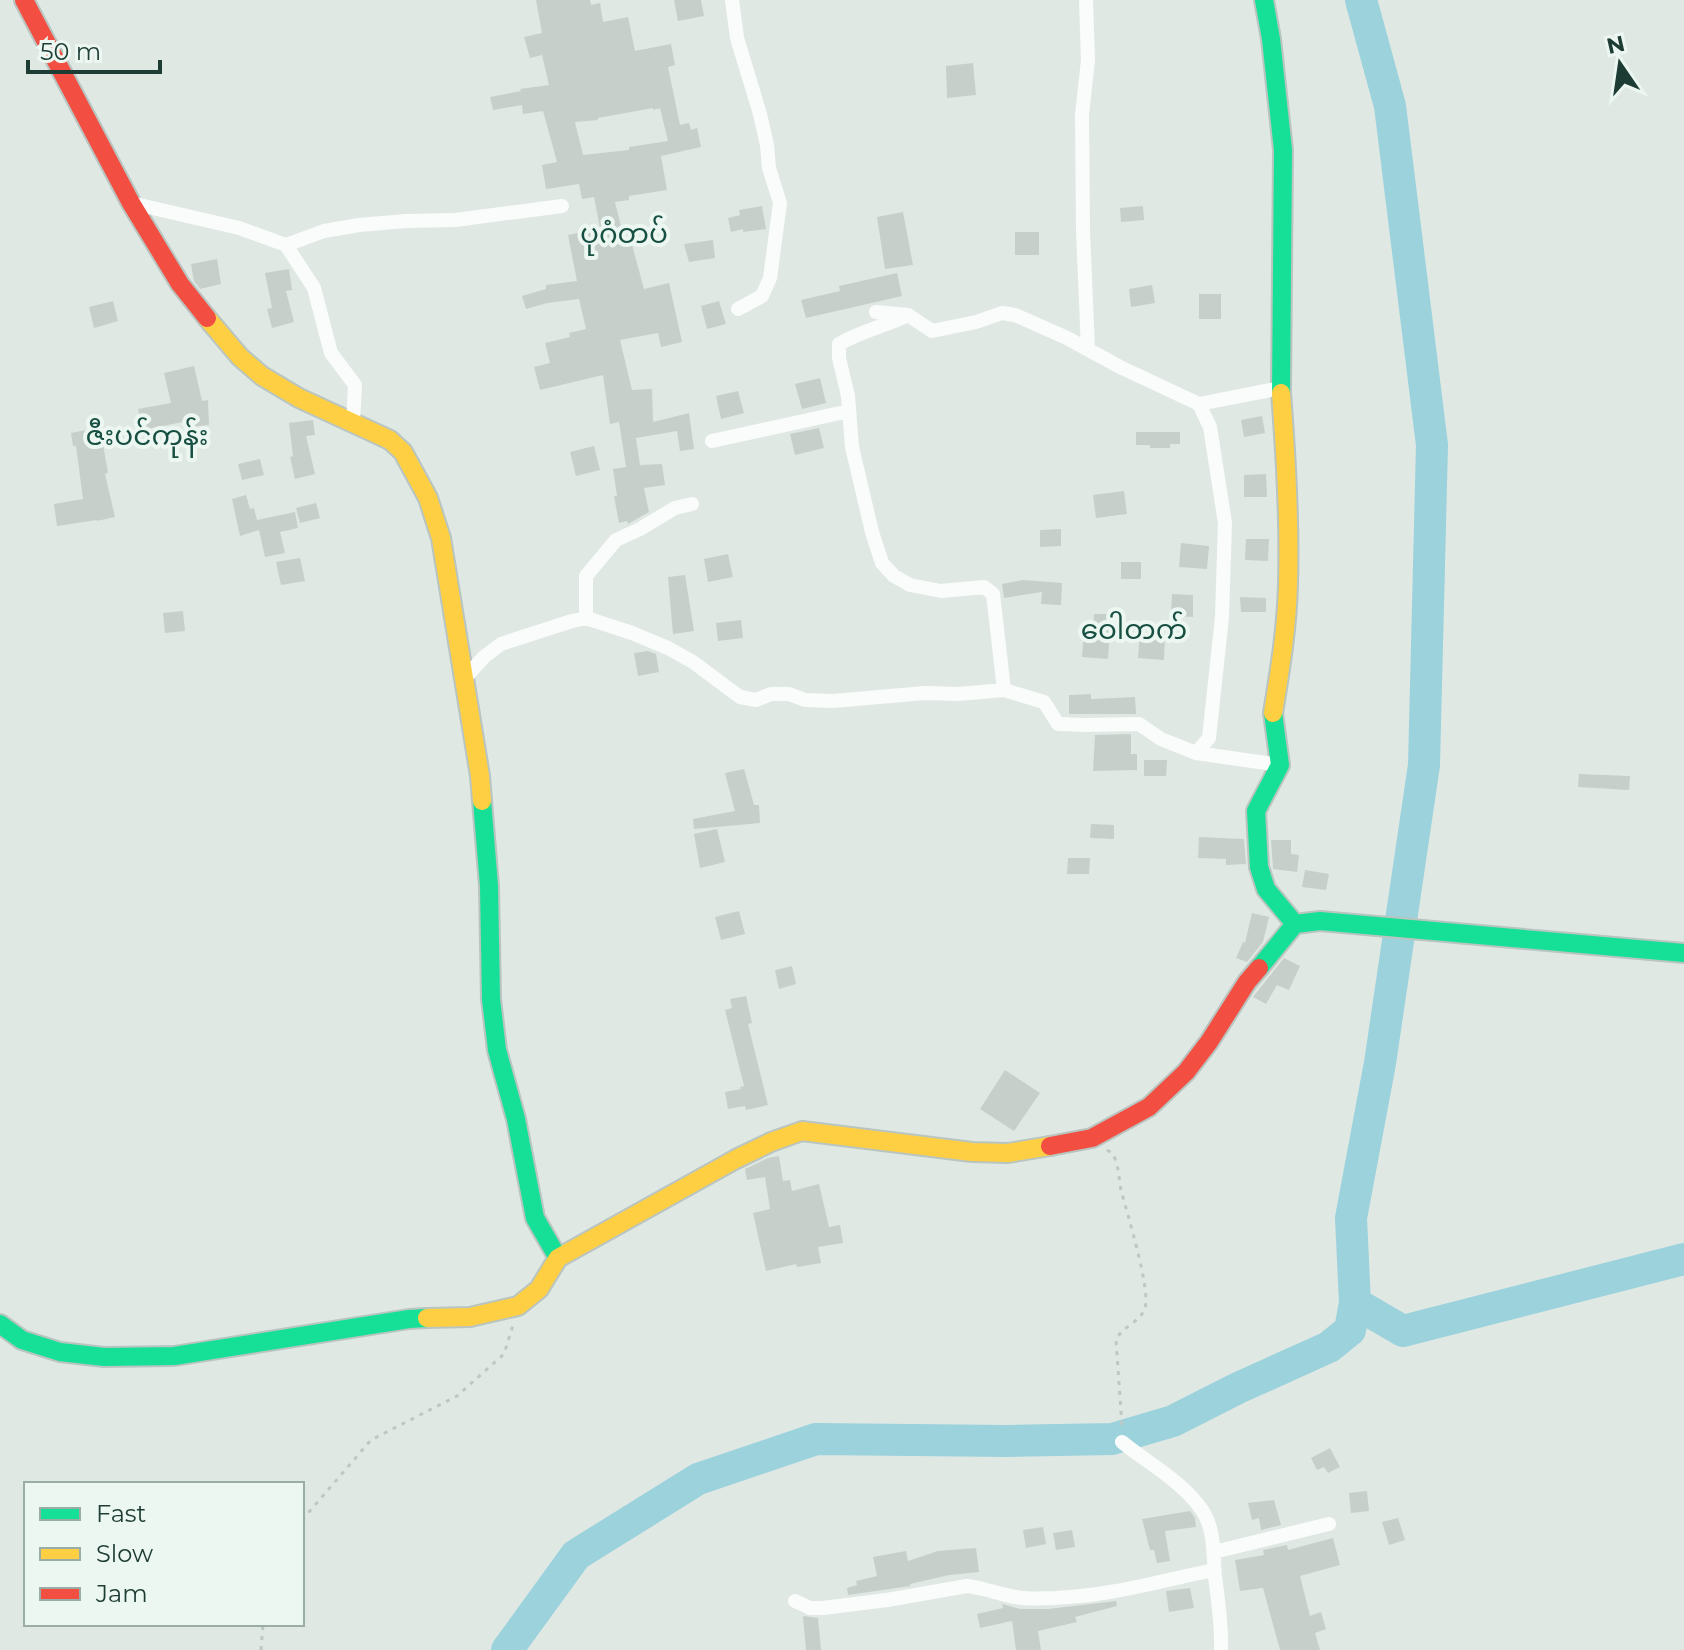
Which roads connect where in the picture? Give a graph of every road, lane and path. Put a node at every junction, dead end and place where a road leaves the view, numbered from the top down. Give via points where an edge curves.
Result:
1 (24, 0) edge
2 (732, 0) edge
3 (1086, 0) edge
4 (1264, 0) edge
5 (131, 203) junction
6 (562, 206) dead end
7 (286, 245) junction
8 (738, 309) dead end
9 (876, 312) dead end
10 (908, 315) junction
11 (1088, 349) junction
12 (1281, 388) junction
13 (1199, 404) junction
14 (849, 411) junction
15 (353, 423) junction
16 (712, 441) dead end
17 (692, 504) dead end
18 (586, 618) junction
19 (464, 679) junction
20 (1004, 690) junction
21 (1196, 753) junction
22 (1280, 765) junction
23 (1295, 924) junction
24 (1684, 953) edge
25 (1092, 1138) junction
26 (558, 1258) junction
27 (518, 1306) junction
28 (0, 1325) edge
29 (1122, 1442) joint
30 (304, 1518) edge
31 (1329, 1524) dead end
32 (1214, 1552) junction
33 (1214, 1570) junction
34 (795, 1601) dead end
35 (263, 1626) edge
36 (261, 1650) edge
37 (1221, 1650) edge

1 - 5 street
2 - 8 street via 780,203 770,278 762,296
3 - 11 street via 1088,60 1082,115
4 - 12 street via 1283,150
5 - 7 street via 239,228
5 - 15 street via 180,284 240,357 299,398
6 - 7 street via 359,225
7 - 15 street via 314,288 331,353 355,385
9 - 10 street
10 - 11 street via 932,331 1002,313 1015,315
10 - 14 street via 839,344
11 - 13 street
12 - 13 street
12 - 22 street via 1288,585 1273,716
13 - 21 street via 1210,427 1225,523 1209,738
14 - 16 street
14 - 20 street via 852,447 882,563 910,585 941,591 984,587 993,594
15 - 19 street via 403,452 428,498 441,538
17 - 18 street via 616,540 586,576
18 - 19 street via 501,644
18 - 20 street via 668,648 740,697 756,700 771,694 833,701
19 - 26 street via 480,776 497,1050 535,1218
20 - 21 street via 1044,702 1058,724 1139,724
21 - 22 street
22 - 23 street via 1256,811 1259,867 1266,889
23 - 24 street via 1356,923
23 - 25 street via 1247,982 1186,1072 1149,1107
25 - 26 street via 1008,1153 802,1131 736,1159
25 - 29 path via 1115,1159 1146,1300 1145,1310 1116,1340
26 - 27 street via 539,1289
27 - 28 street via 174,1356 60,1352 22,1340
27 - 30 path via 504,1354 457,1396 371,1440
29 - 32 street via 1165,1472 1201,1508
31 - 32 street
32 - 33 street
33 - 34 street via 1129,1590 1069,1597 1024,1599 967,1586 823,1608
33 - 37 street
35 - 36 path

